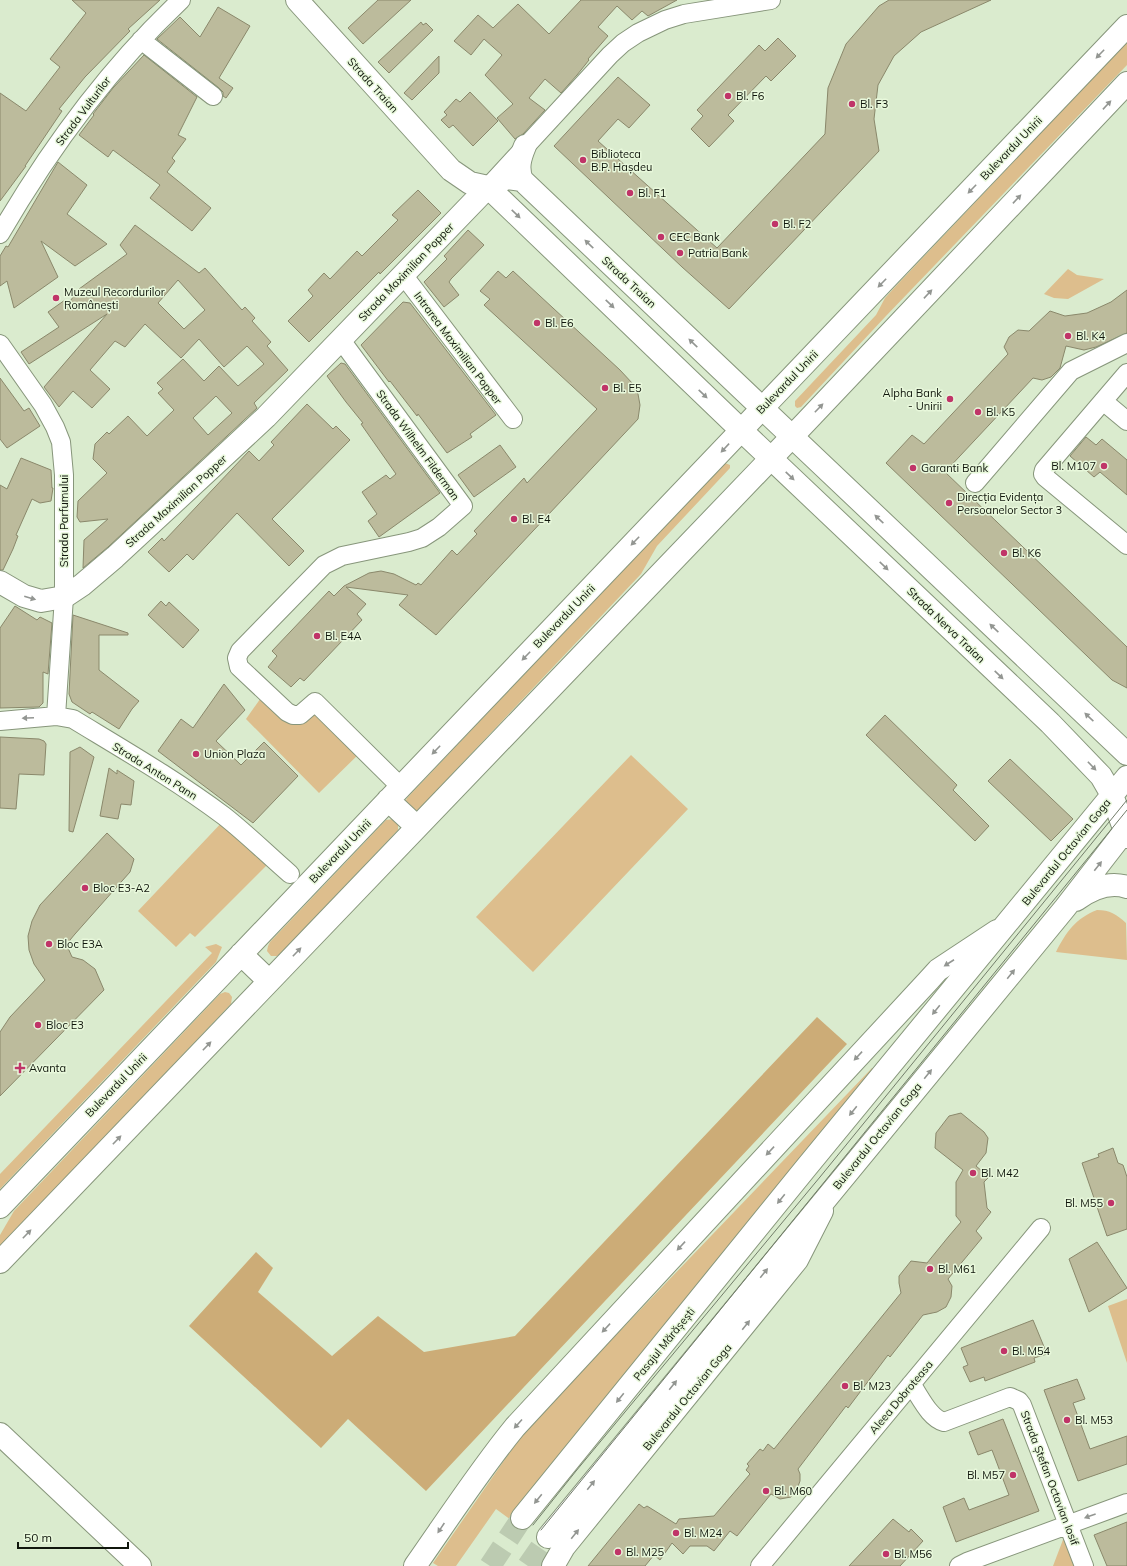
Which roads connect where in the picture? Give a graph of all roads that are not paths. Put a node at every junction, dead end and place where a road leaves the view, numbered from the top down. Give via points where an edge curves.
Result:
1 (181, 0) edge
2 (297, 0) edge
3 (306, 0) edge
4 (771, 0) edge
5 (316, 21) junction
6 (1127, 26) edge
7 (141, 40) junction
8 (1127, 83) edge
9 (213, 96) dead end
10 (525, 146) junction
11 (458, 176) junction
12 (522, 180) junction
13 (488, 187) junction
14 (466, 210) junction
15 (0, 234) edge
16 (404, 276) junction
17 (341, 340) junction
18 (1127, 343) edge
19 (0, 344) edge
20 (1127, 373) edge
21 (1103, 401) junction
22 (762, 408) junction
23 (513, 419) dead end
24 (1127, 421) edge
25 (741, 430) junction
26 (792, 436) junction
27 (771, 458) junction
28 (975, 483) dead end
29 (1127, 545) edge
30 (0, 582) edge
31 (64, 597) junction
32 (56, 716) junction
33 (0, 720) edge
34 (1127, 754) edge
35 (1127, 777) edge
36 (394, 794) junction
37 (1112, 795) junction
38 (417, 827) junction
39 (1126, 832) edge
40 (290, 874) dead end
41 (1127, 887) edge
42 (1065, 908) junction
43 (1005, 926) junction
44 (241, 954) junction
45 (269, 981) junction
46 (805, 1169) joint
47 (832, 1190) junction
48 (0, 1207) edge
49 (1041, 1228) dead end
50 (0, 1262) edge
51 (912, 1384) junction
52 (0, 1434) edge
53 (1127, 1503) edge
54 (522, 1518) tunnel mouth
55 (1069, 1524) junction
56 (548, 1537) tunnel mouth
57 (140, 1566) edge
58 (416, 1566) edge
59 (553, 1566) edge
60 (760, 1566) edge
61 (960, 1566) edge
62 (1084, 1566) edge

1 - 7 street, Strada Vulturilor
2 - 5 main road, Strada Traian
3 - 5 main road, Strada Traian
4 - 10 street, Strada Maximilian Popper via 684,14 638,33 610,55
5 - 11 main road, Strada Traian
6 -> 22 main road, Bulevardul Unirii
7 - 9 street
7 - 15 street, Strada Vulturilor via 95,92 62,136
26 -> 8 main road
10 - 12 main road via 519,166
10 - 13 street, Strada Maximilian Popper
11 - 13 main road, Strada Traian via 470,183
11 - 14 main road via 467,194
12 - 13 main road via 507,178
22 -> 12 main road, Strada Traian
13 - 14 main road, Strada Maximilian Popper
13 -> 25 main road, Strada Traian
14 - 16 main road, Strada Maximilian Popper
16 - 17 main road, Strada Maximilian Popper
16 - 23 street, Intrarea Maximilian Popper
17 - 31 main road, Strada Maximilian Popper via 222,459 102,569
17 - 36 street, Strada Wilhelm Filderman via 463,506 422,538 342,556 324,565 240,651 237,658 239,667 293,716 300,715 315,702
18 - 28 street via 1071,371
19 - 31 street, Strada Parfumului via 43,405 61,442 64,475
20 - 21 street
21 - 24 street
21 - 29 street via 1044,470 1044,474
22 - 25 main road, Bulevardul Unirii
22 - 26 main road
25 - 27 main road, Strada Nerva Traian
25 -> 36 main road, Bulevardul Unirii
26 - 27 main road
34 -> 26 main road
27 -> 37 main road, Strada Nerva Traian via 1050,723 1096,770
27 - 38 main road
30 -> 31 main road via 24,596 41,601
31 - 32 street, Strada Parfumului
32 -> 33 street, Strada Anton Pann
32 - 40 street, Strada Anton Pann via 73,719 209,805
35 - 37 main road, Bulevardul Octavian Goga
36 - 38 main road
36 - 44 main road, Bulevardul Unirii
37 - 39 main road, Strada Nerva Traian
37 - 43 main road, Bulevardul Octavian Goga
45 -> 38 main road
42 -> 39 main road, Bulevardul Octavian Goga
41 - 42 main road via 1106,885 1082,896
47 -> 42 main road, Bulevardul Octavian Goga
43 -> 46 main road, Bulevardul Octavian Goga
43 -> 58 main road, Bulevardul Octavian Goga via 938,970 928,980 515,1427 494,1453
44 - 45 main road
44 - 48 main road, Bulevardul Unirii
50 -> 45 main road
46 -> 54 main road, Pasajul Mărășești
56 -> 47 main road
59 -> 47 main road, Bulevardul Octavian Goga via 564,1547 797,1260
49 - 51 street, Aleea Dobroteasa
51 - 55 street, Strada Ștefan Octavian Iosif via 929,1411 936,1419 944,1422 1010,1397 1019,1401
51 - 60 street, Aleea Dobroteasa
52 - 57 main road
53 -> 55 street
55 - 61 street
55 - 62 street, Strada Ștefan Octavian Iosif

